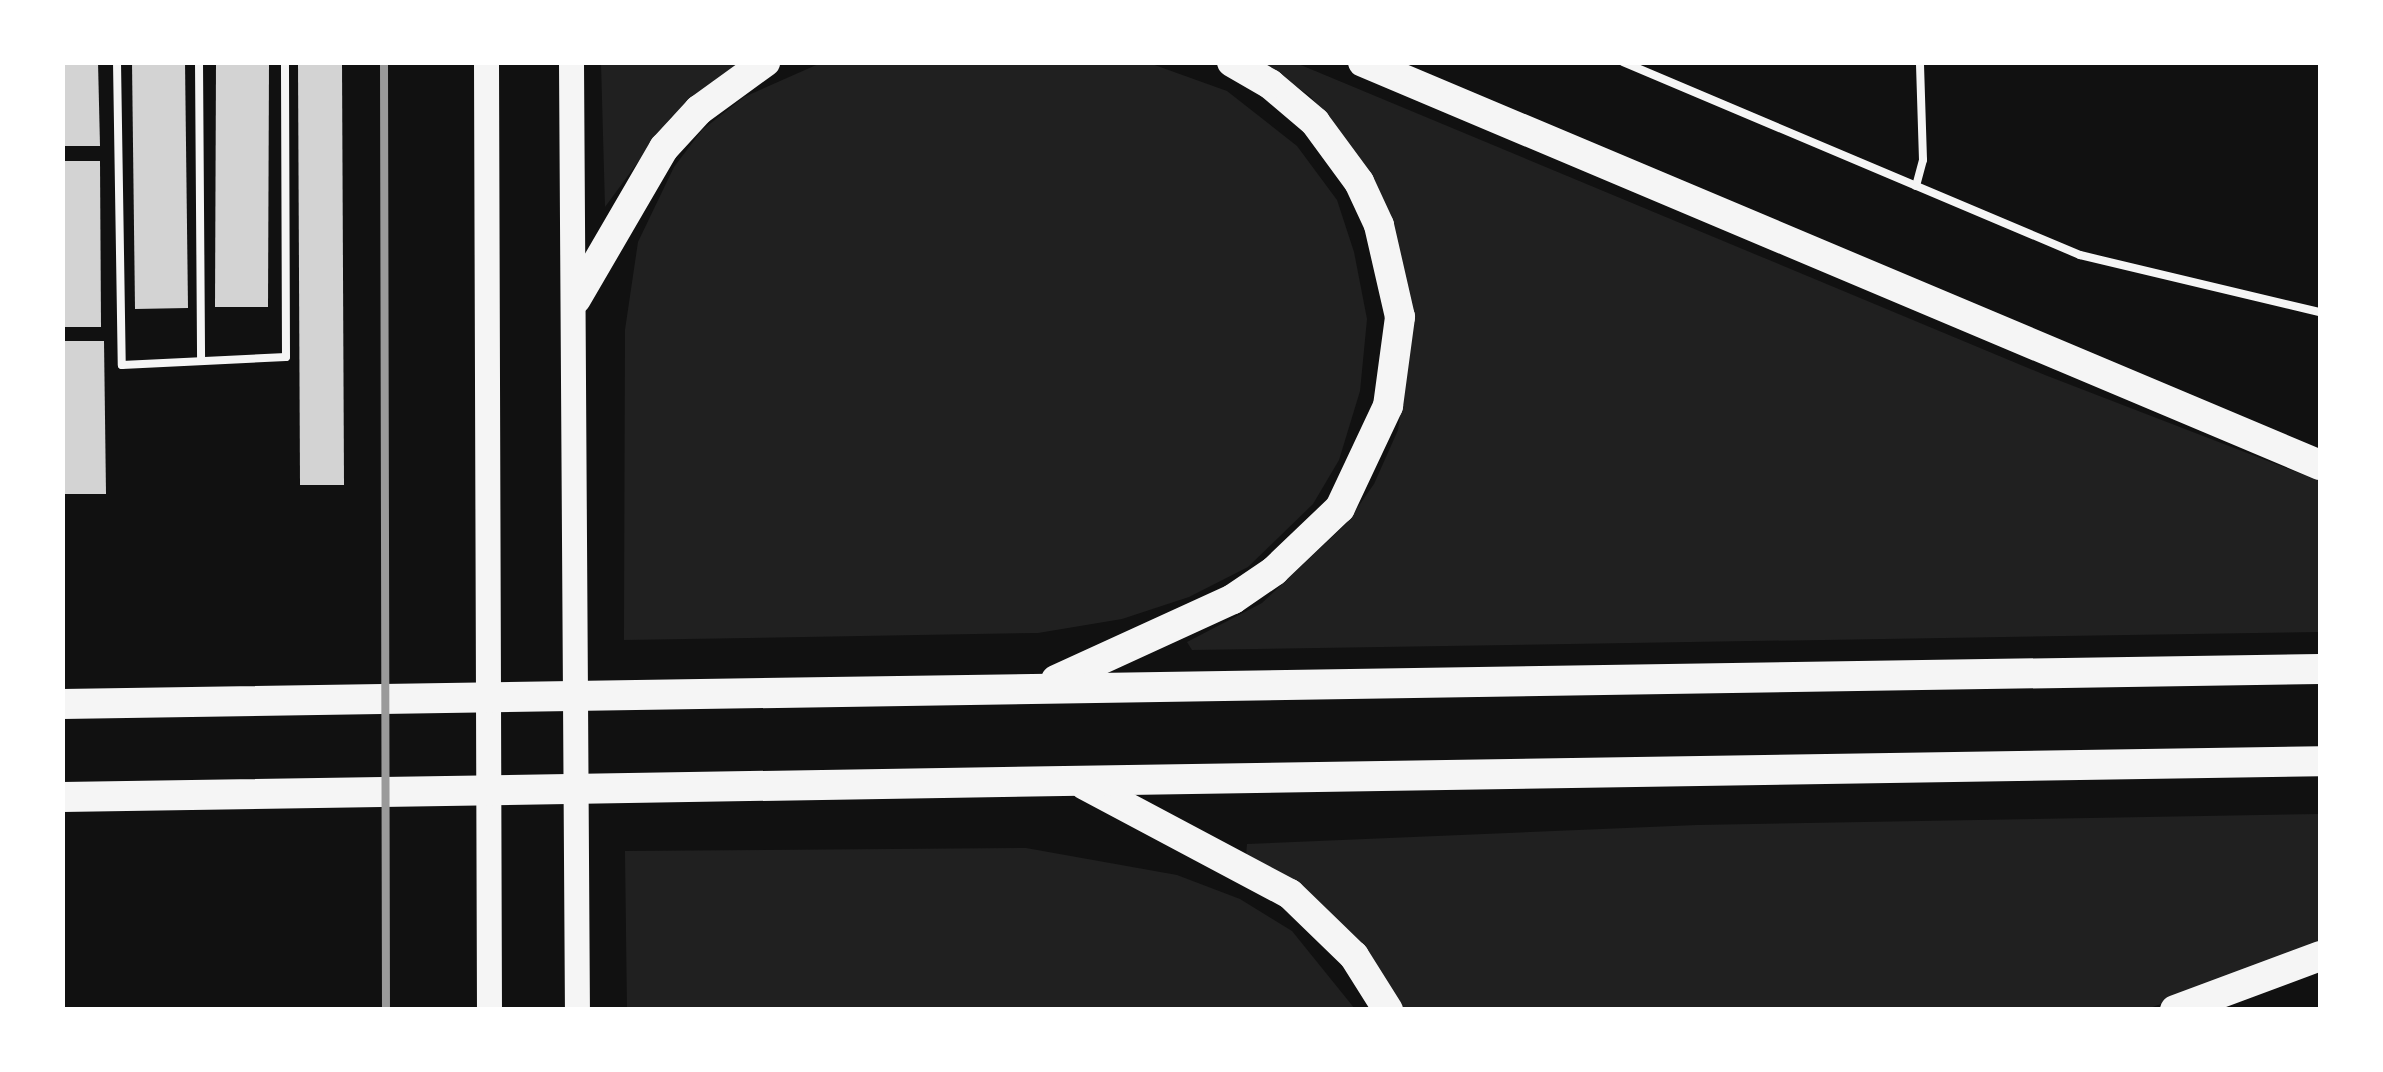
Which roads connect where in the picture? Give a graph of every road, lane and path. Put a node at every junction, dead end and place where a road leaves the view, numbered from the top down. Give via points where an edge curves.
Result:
1 (117, 62) edge
2 (199, 62) edge
3 (285, 62) edge
4 (486, 62) edge
5 (572, 62) edge
6 (766, 62) edge
7 (1232, 62) edge
8 (1363, 62) edge
9 (1623, 62) edge
10 (1920, 62) edge
11 (1916, 186) junction
12 (576, 299) junction
13 (2320, 312) edge
14 (202, 362) junction
15 (2320, 465) edge
16 (2320, 669) edge
17 (1039, 686) junction
18 (62, 704) edge
19 (2320, 762) edge
20 (1078, 782) junction
21 (62, 797) edge
22 (2320, 956) edge
23 (489, 1010) edge
24 (577, 1010) edge
25 (1388, 1010) edge
26 (2175, 1010) edge

1 - 14 lane via 122,366
2 - 14 lane
3 - 14 lane via 286,357
4 - 23 main road
5 - 12 main road
6 - 12 highway via 700,110 664,148
7 - 17 highway via 1316,122 1359,182 1379,224 1400,318 1388,406 1340,508 1274,571 1180,626
8 - 15 highway
9 - 11 lane
10 - 11 lane via 1923,160
11 - 13 lane via 2080,255
12 - 24 main road
16 - 17 highway
17 - 18 highway
19 - 20 highway
20 - 21 highway
20 - 25 highway via 1290,894 1354,956
22 - 26 highway

